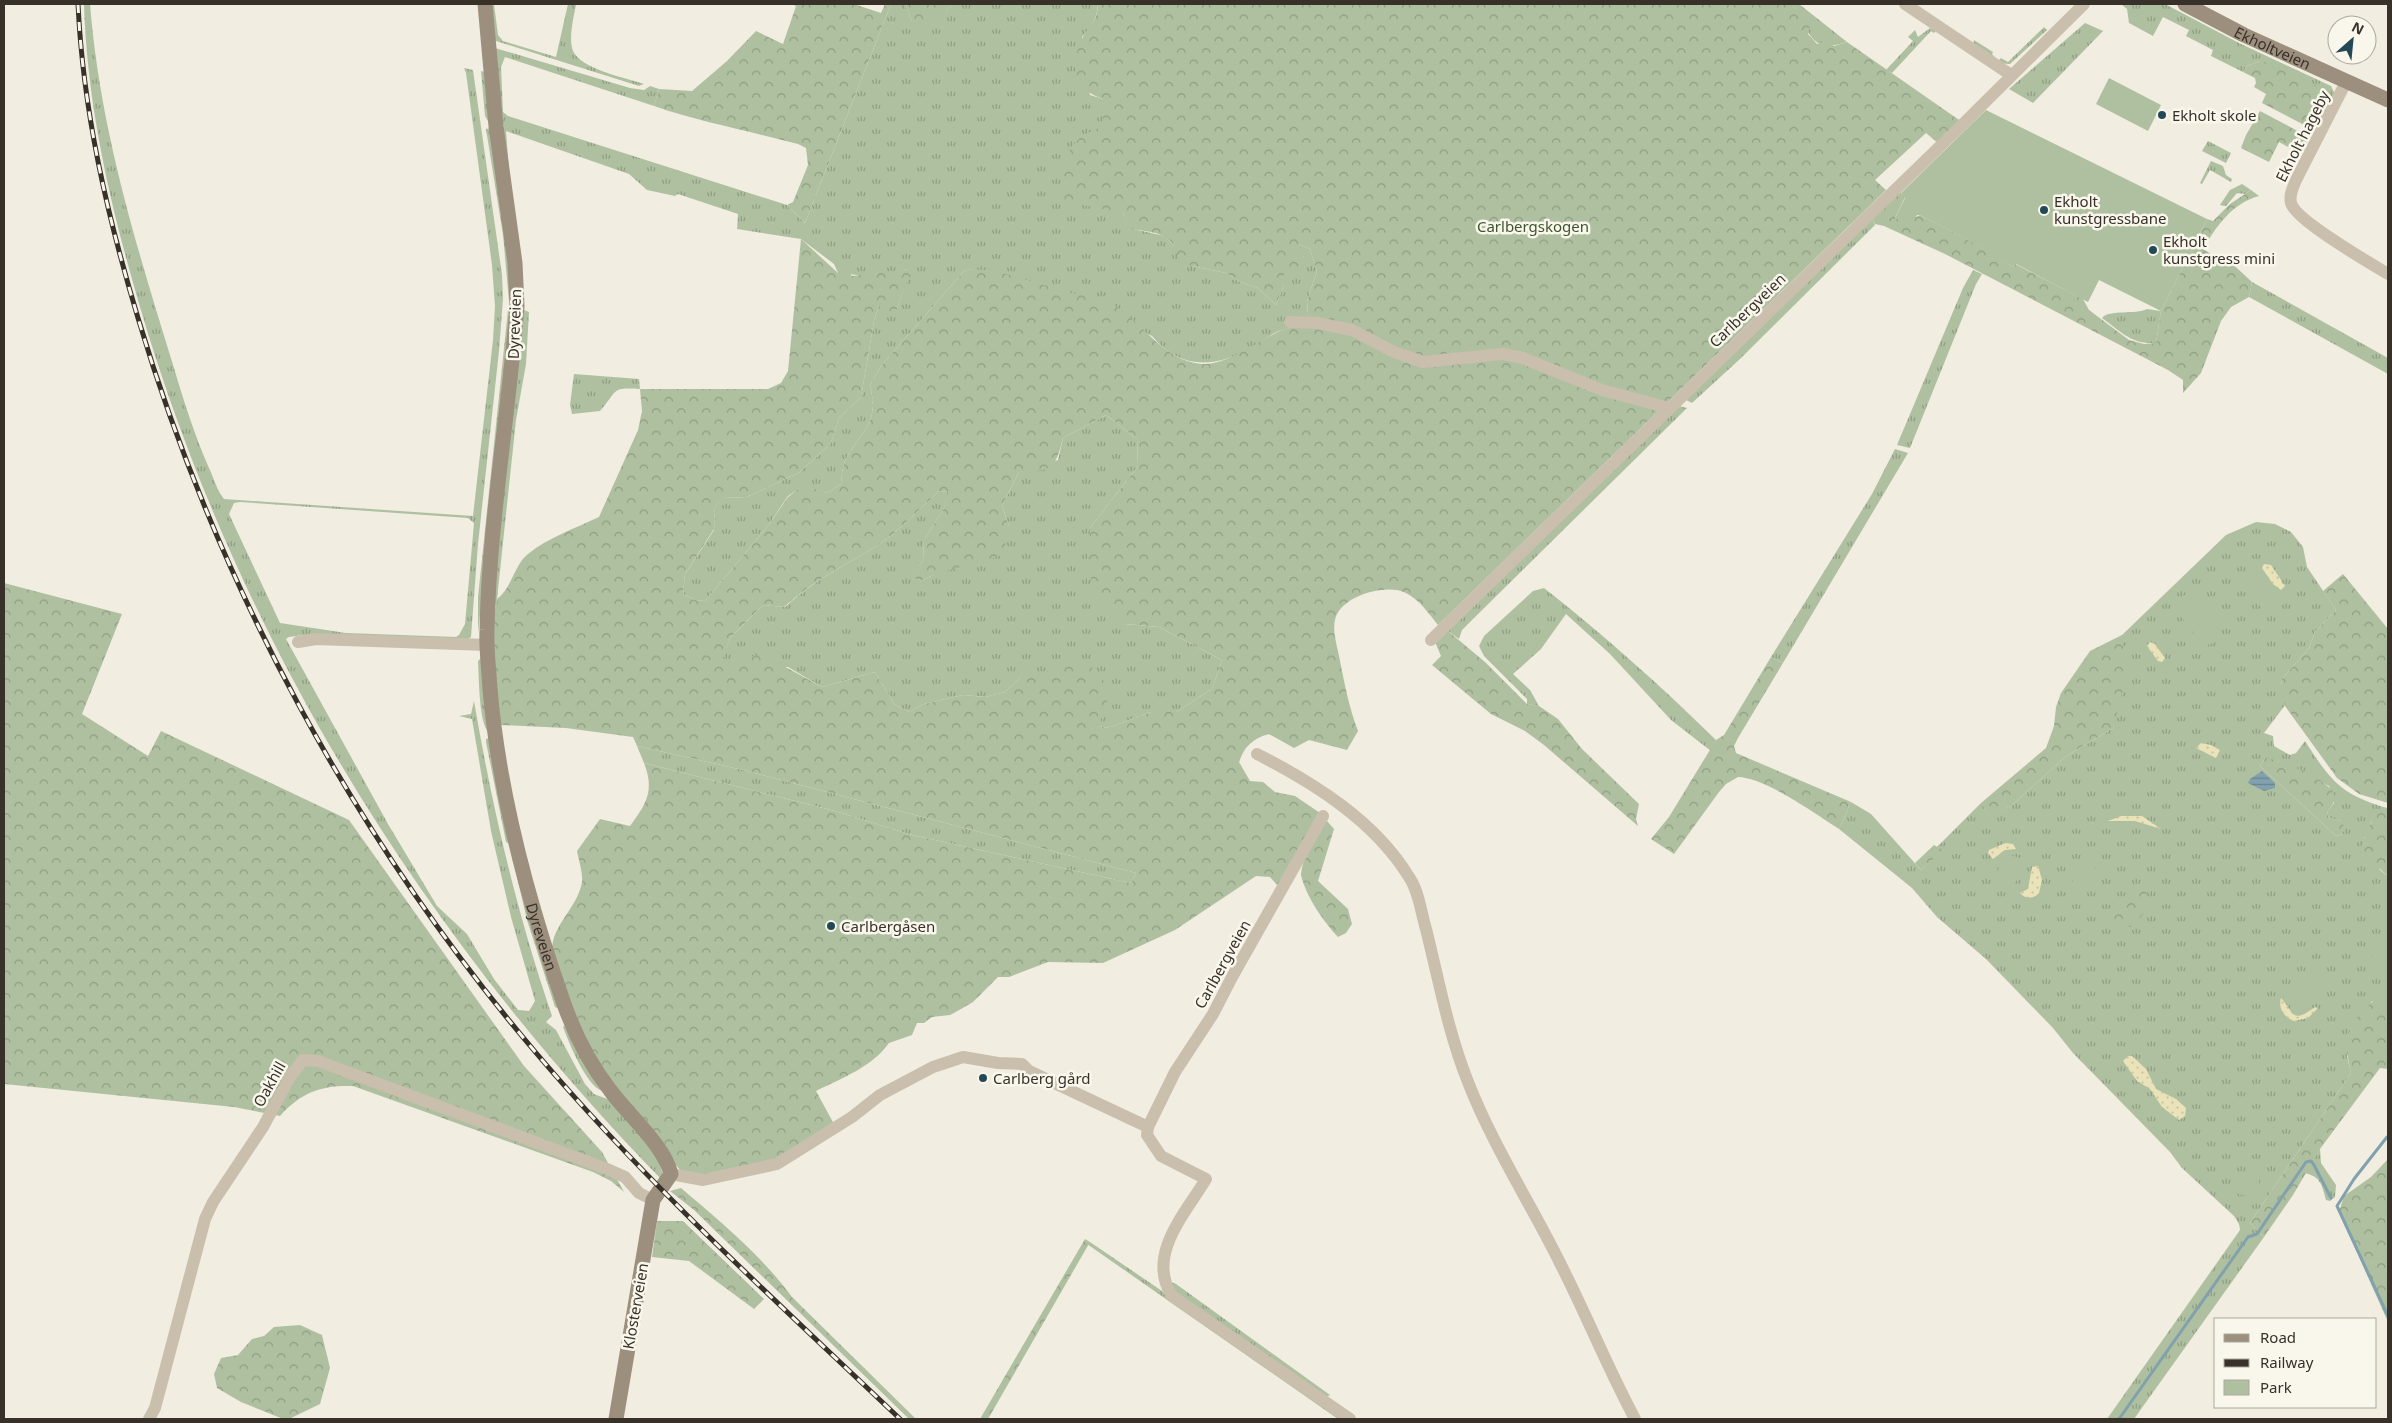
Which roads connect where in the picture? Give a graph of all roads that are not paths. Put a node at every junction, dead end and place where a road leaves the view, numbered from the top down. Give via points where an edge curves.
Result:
1 (484, 4) edge
2 (1905, 4) edge
3 (2084, 4) edge
4 (2185, 4) edge
5 (2011, 75) junction
6 (2346, 82) junction
7 (2388, 100) edge
8 (2388, 274) edge
9 (1290, 322) dead end
10 (1669, 408) junction
11 (1431, 640) dead end
12 (298, 642) dead end
13 (487, 645) junction
14 (1257, 754) dead end
15 (1323, 816) dead end
16 (1148, 1126) junction
17 (671, 1174) junction
18 (656, 1197) junction
19 (149, 1419) edge
20 (616, 1419) edge
21 (1350, 1419) edge
22 (1635, 1419) edge

1 - 13 main road, Dyreveien via 496,126 515,263 517,306 489,580
2 - 5 street
3 - 5 street, Carlbergveien
4 - 6 main road, Ekholtveien
5 - 10 street, Carlbergveien
6 - 7 main road, Ekholtveien
6 - 8 street, Ekholt hageby via 2296,180 2291,204 2310,224
9 - 10 street via 1318,323 1352,330 1394,352 1424,362 1503,354 1523,358 1602,390
10 - 11 street, Carlbergveien
12 - 13 street via 316,639
13 - 17 main road, Dyreveien via 498,755 517,847 563,1003 593,1066 664,1155
14 - 22 street via 1340,803 1395,855 1411,879 1449,1032 1468,1083 1488,1129 1562,1267
15 - 16 street, Carlbergveien via 1213,1014 1175,1072
16 - 17 street via 1029,1071 1022,1064 963,1057 933,1067 880,1095 777,1164 703,1180
16 - 21 street via 1147,1135 1161,1156 1206,1180 1164,1249 1164,1281 1172,1296
17 - 18 main road
18 - 19 street, Oakhill via 639,1193 625,1177 608,1169 318,1061 303,1060 205,1219 155,1408
18 - 20 main road, Klosterveien

